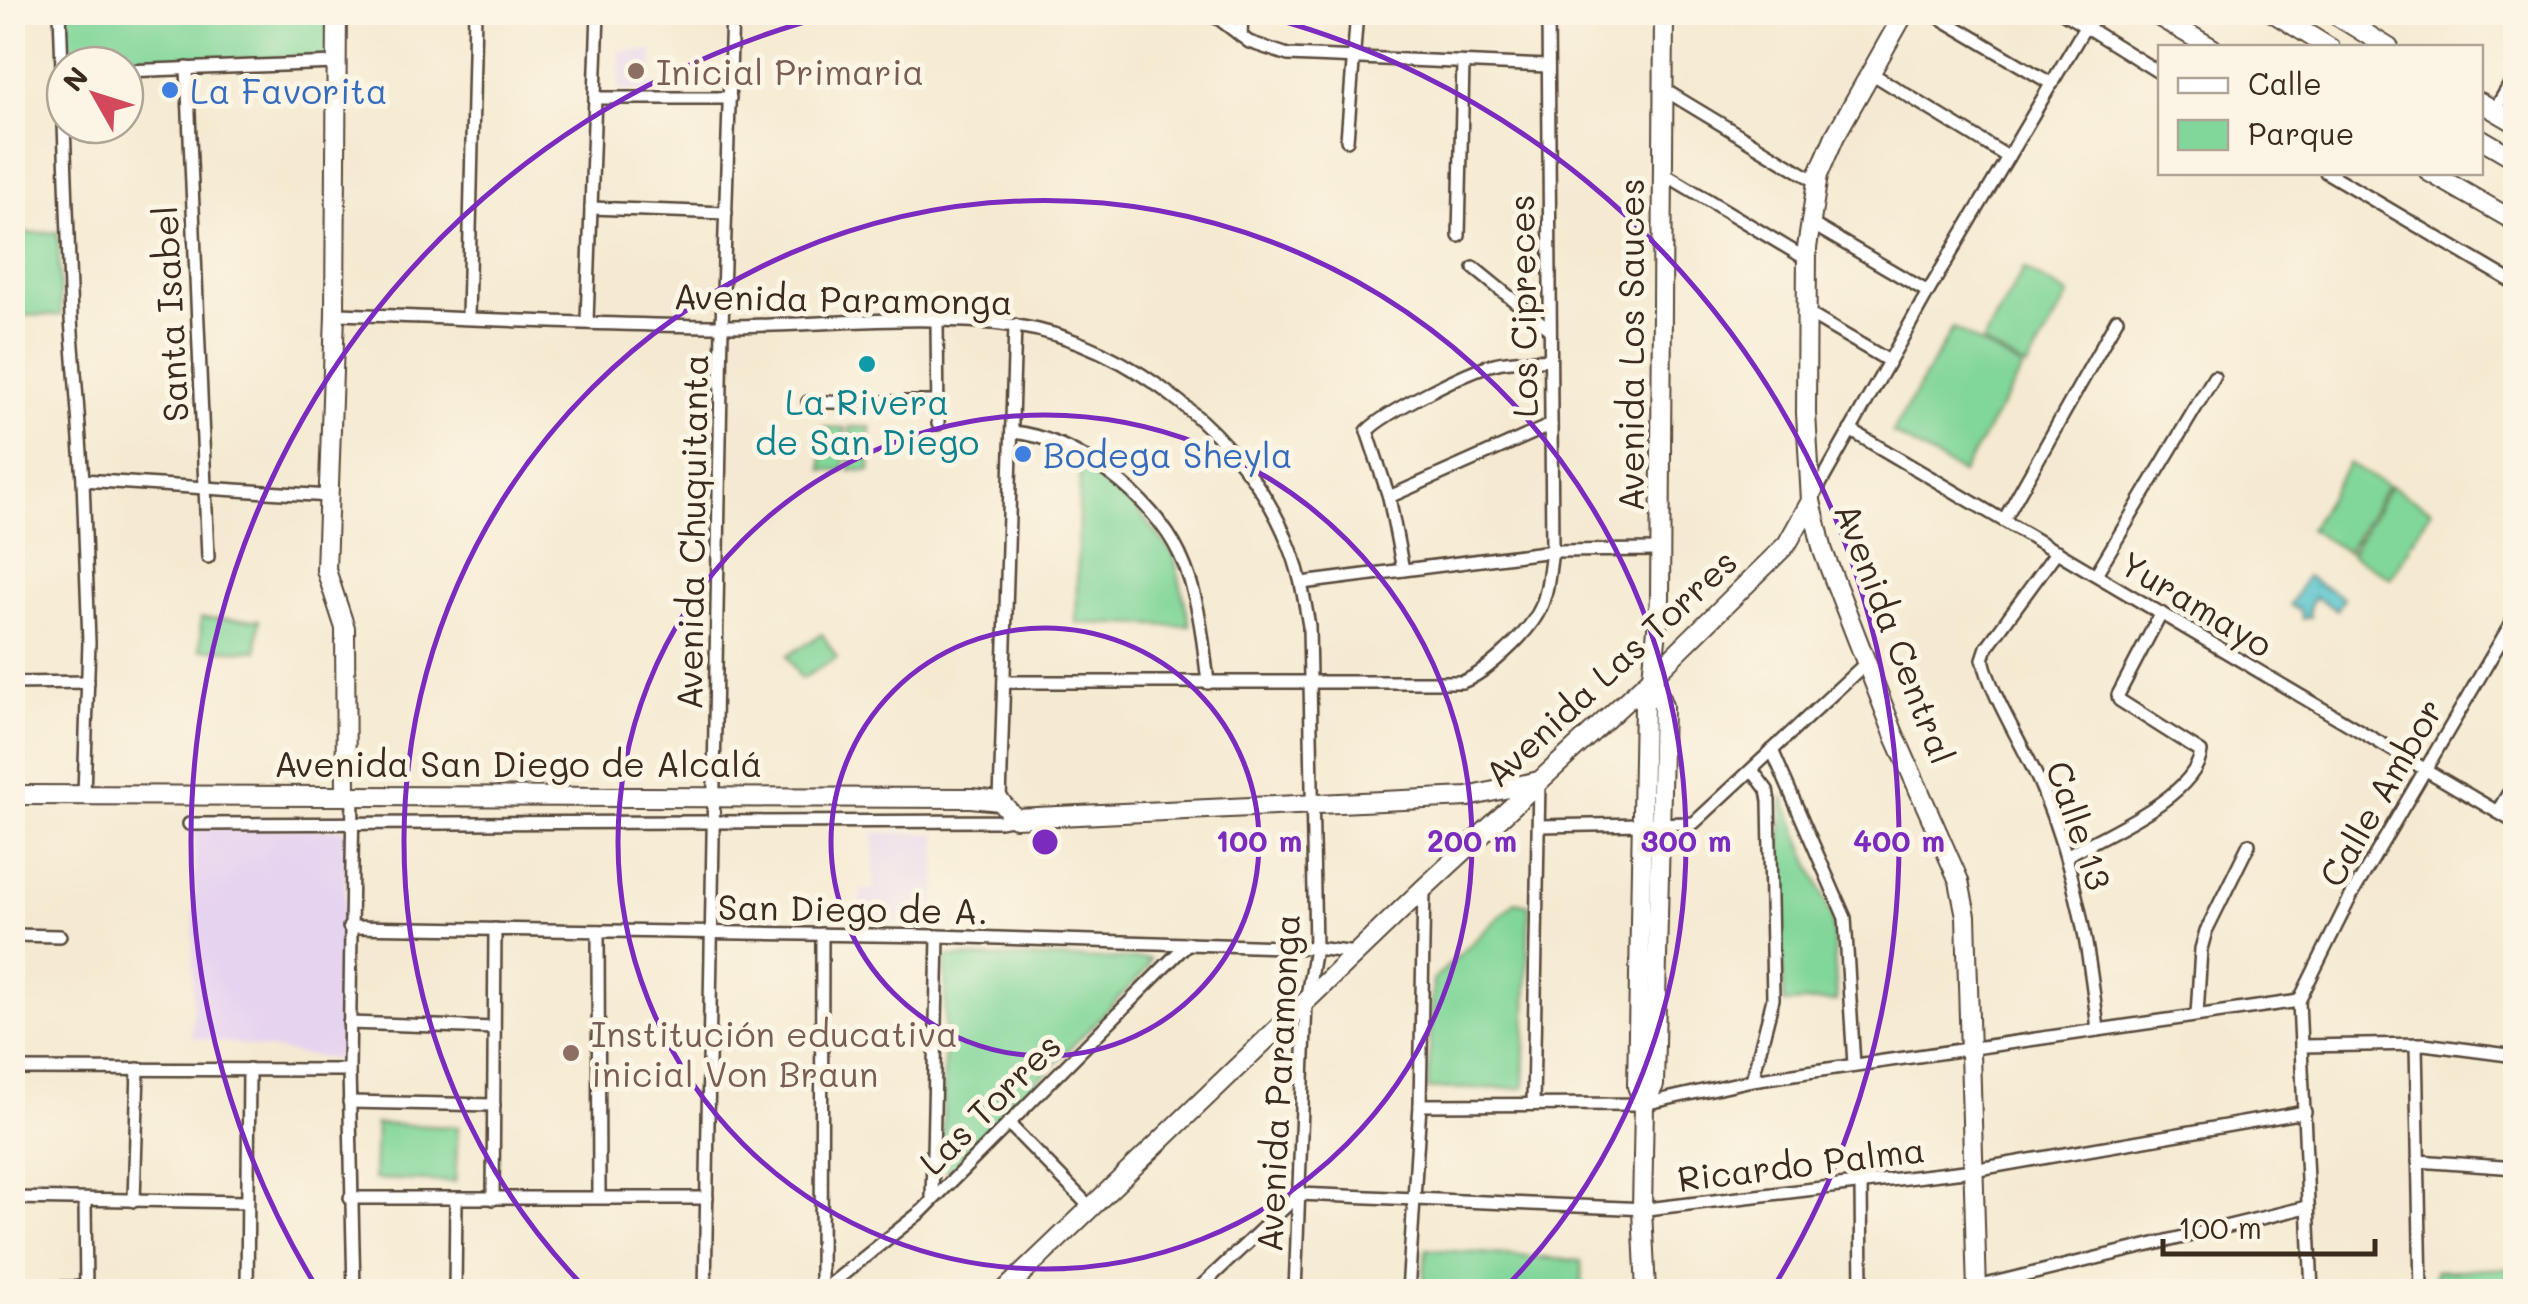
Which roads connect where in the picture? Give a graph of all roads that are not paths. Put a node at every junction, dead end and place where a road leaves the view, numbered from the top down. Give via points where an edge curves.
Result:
1 (60, 12) edge
2 (337, 12) edge
3 (475, 12) edge
4 (598, 12) edge
5 (732, 12) edge
6 (1203, 12) edge
7 (1242, 12) edge
8 (1357, 12) edge
9 (1548, 12) edge
10 (1664, 12) edge
11 (1905, 12) edge
12 (1930, 12) edge
13 (2062, 12) edge
14 (2152, 12) edge
15 (2272, 12) edge
16 (2331, 12) edge
17 (2085, 27) junction
18 (1241, 36) junction
19 (62, 45) edge
20 (2207, 45) edge
21 (2325, 45) edge
22 (2385, 45) edge
23 (1356, 58) junction
24 (1463, 62) junction
25 (336, 63) junction
26 (1546, 66) junction
27 (187, 68) junction
28 (145, 70) edge
29 (2158, 72) edge
30 (1870, 73) junction
31 (2516, 74) edge
32 (2052, 84) junction
33 (1664, 89) junction
34 (595, 98) junction
35 (730, 98) junction
36 (2487, 106) edge
37 (2516, 123) edge
38 (1347, 140) dead end
39 (2483, 140) edge
40 (65, 145) edge
41 (2008, 157) junction
42 (2516, 159) edge
43 (1663, 173) junction
44 (2331, 175) edge
45 (2434, 175) edge
46 (1817, 182) junction
47 (591, 208) junction
48 (726, 213) junction
49 (2516, 222) edge
50 (1810, 223) junction
51 (1459, 236) dead end
52 (1808, 260) junction
53 (1474, 268) dead end
54 (2516, 284) edge
55 (1928, 292) junction
56 (335, 314) junction
57 (1807, 314) junction
58 (468, 318) junction
59 (2118, 319) dead end
60 (586, 322) junction
61 (937, 322) junction
62 (1015, 325) junction
63 (722, 326) junction
64 (1550, 330) junction
65 (1550, 359) junction
66 (1889, 361) junction
67 (2214, 377) dead end
68 (808, 402) dead end
69 (938, 402) junction
70 (938, 424) dead end
71 (1551, 425) junction
72 (1850, 430) junction
73 (1012, 432) junction
74 (83, 480) junction
75 (204, 489) junction
76 (330, 496) junction
77 (1389, 498) junction
78 (1811, 501) junction
79 (2004, 520) junction
80 (1660, 550) junction
81 (1552, 551) junction
82 (2057, 551) junction
83 (208, 557) dead end
84 (1404, 570) junction
85 (2096, 574) junction
86 (1302, 583) junction
87 (2162, 614) junction
88 (2516, 615) edge
89 (1866, 662) junction
90 (1652, 677) junction
91 (88, 682) junction
92 (1004, 682) junction
93 (12, 683) edge
94 (1208, 683) junction
95 (1311, 683) junction
96 (1772, 750) junction
97 (2423, 769) junction
98 (1752, 770) junction
99 (1539, 781) junction
100 (2516, 781) edge
101 (349, 794) junction
102 (12, 795) edge
103 (84, 795) junction
104 (271, 795) junction
105 (715, 796) junction
106 (1000, 801) junction
107 (1312, 803) junction
108 (2497, 812) junction
109 (1015, 818) junction
110 (714, 821) junction
111 (352, 822) junction
112 (272, 823) junction
113 (2516, 823) edge
114 (189, 824) dead end
115 (1538, 826) junction
116 (1653, 826) junction
117 (2249, 844) dead end
118 (2068, 855) junction
119 (1424, 888) junction
120 (349, 927) junction
121 (495, 929) junction
122 (598, 931) junction
123 (710, 932) junction
124 (822, 934) junction
125 (12, 935) edge
126 (60, 936) dead end
127 (938, 936) junction
128 (1188, 943) junction
129 (1315, 948) junction
130 (1356, 953) junction
131 (2299, 1001) junction
132 (1306, 1002) junction
133 (2198, 1016) junction
134 (349, 1023) junction
135 (494, 1028) junction
136 (2098, 1030) junction
137 (2416, 1044) junction
138 (2301, 1046) junction
139 (1968, 1048) junction
140 (2516, 1056) edge
141 (1854, 1065) junction
142 (12, 1069) edge
143 (138, 1069) junction
144 (249, 1069) junction
145 (349, 1070) junction
146 (1752, 1080) junction
147 (349, 1102) junction
148 (1533, 1104) junction
149 (1644, 1104) junction
150 (494, 1105) junction
151 (1420, 1105) junction
152 (2305, 1112) junction
153 (1008, 1123) junction
154 (2418, 1161) junction
155 (2516, 1168) edge
156 (1972, 1170) junction
157 (1861, 1183) junction
158 (1299, 1194) junction
159 (599, 1197) junction
160 (12, 1198) edge
161 (350, 1198) junction
162 (707, 1198) junction
163 (456, 1199) junction
164 (932, 1199) junction
165 (494, 1200) junction
166 (85, 1201) junction
167 (134, 1201) junction
168 (1414, 1201) junction
169 (247, 1202) junction
170 (1090, 1207) junction
171 (2307, 1208) junction
172 (1642, 1210) junction
173 (12, 1288) edge
174 (86, 1289) edge
175 (1977, 1289) edge
176 (247, 1292) edge
177 (354, 1292) edge
178 (454, 1292) edge
179 (705, 1292) edge
180 (821, 1292) edge
181 (1003, 1292) edge
182 (1195, 1292) edge
183 (1295, 1292) edge
184 (1408, 1292) edge
185 (1646, 1292) edge
186 (1862, 1292) edge
187 (2312, 1292) edge
188 (2421, 1292) edge

1 - 19 street
2 - 25 street
3 - 58 street
4 - 34 street
5 - 35 street, Avenida Chuquitanta
6 - 18 street
7 - 18 street
8 - 23 street
9 - 26 street, Los Cipreces
10 - 33 street, Avenida Los Sauces
11 - 30 street, Avenida Central
12 - 32 street
13 - 17 street
14 - 20 street
15 - 21 street
16 - 22 street
17 - 29 street
17 - 32 street, Avenida Las Torres
18 - 23 street via 1288,56
23 - 24 street
23 - 38 street
24 - 26 street
24 - 51 street
25 - 27 street
25 - 56 street
26 - 64 street, Los Cipreces
27 - 28 street
27 - 75 street, Santa Isabel
30 - 41 street
30 - 46 street, Avenida Central
31 - 36 street
32 - 41 street, Avenida Las Torres
33 - 43 street, Avenida Los Sauces
33 - 46 street
34 - 35 street
34 - 47 street
35 - 48 street, Avenida Chuquitanta
36 - 37 street
39 - 42 street
40 - 74 street
41 - 55 street, Avenida Las Torres
43 - 52 street
43 - 80 street, Avenida Los Sauces
44 - 54 street
45 - 49 street
46 - 50 street, Avenida Central
47 - 48 street
47 - 60 street
48 - 63 street, Avenida Chuquitanta
50 - 52 street, Avenida Central
50 - 55 street
52 - 57 street, Avenida Central
53 - 64 street
55 - 66 street, Avenida Las Torres
56 - 58 street, Avenida Paramonga
56 - 76 street
57 - 66 street
57 - 78 street, Avenida Central
58 - 60 street, Avenida Paramonga
59 - 79 street
60 - 63 street, Avenida Paramonga
61 - 62 street, Avenida Paramonga
61 - 63 street, Avenida Paramonga
61 - 69 street
62 - 73 street
62 - 86 street, Avenida Paramonga via 1125,362 1228,446 1280,526
63 - 105 street, Avenida Chuquitanta
64 - 65 street, Los Cipreces
65 - 71 street, Los Cipreces
65 - 77 street via 1494,364 1373,425 1368,439
66 - 72 street, Avenida Las Torres
67 - 85 street
68 - 69 street
69 - 70 street
71 - 77 street
71 - 81 street, Los Cipreces
72 - 78 street, Avenida Las Torres
72 - 79 street, Yuramayo
73 - 92 street
73 - 94 street via 1059,442 1090,459 1158,522 1192,587
74 - 75 street
74 - 91 street
75 - 76 street
75 - 83 street, Santa Isabel
76 - 101 street via 326,570 345,628
77 - 84 street
78 - 89 street, Avenida Central
78 - 90 street, Avenida Las Torres via 1787,544
79 - 82 street, Yuramayo
80 - 81 street
80 - 90 street, Avenida Los Sauces
81 - 84 street
81 - 95 street, Los Cipreces via 1532,622 1476,677
82 - 85 street, Yuramayo
82 - 118 street, Calle 13 via 1984,653
84 - 86 street
85 - 87 street, Yuramayo
86 - 95 street, Avenida Paramonga
87 - 97 street, Yuramayo
87 - 118 street via 2119,700 2200,752 2200,760 2178,791
88 - 97 street, Calle Ambor
89 - 96 street
89 - 139 street, Avenida Central via 1959,881 1966,916
90 - 99 street, Avenida Las Torres
90 - 116 street, Avenida Los Sauces via 1644,705
91 - 93 street
91 - 103 street
92 - 94 street
92 - 106 street
94 - 95 street
95 - 107 street, Avenida Paramonga
96 - 98 street
96 - 141 street via 1846,918
97 - 108 street, Yuramayo
97 - 131 street, Calle Ambor
98 - 116 street via 1694,824
98 - 146 street via 1769,801 1772,999
99 - 107 street, Avenida San Diego de Alcalá via 1468,797
99 - 115 street
99 - 119 street, Avenida Las Torres
100 - 108 street
101 - 104 street, Avenida San Diego de Alcalá
101 - 105 street, Avenida San Diego de Alcalá
101 - 111 street
102 - 103 street, Avenida San Diego de Alcalá
103 - 104 street, Avenida San Diego de Alcalá
104 - 112 street
105 - 106 street, Avenida San Diego de Alcalá
105 - 110 street, Avenida Chuquitanta
106 - 109 street
107 - 109 street, Avenida San Diego de Alcalá
107 - 129 street, Avenida Paramonga
108 - 113 street, Yuramayo
109 - 110 street, Avenida San Diego de Alcalá
110 - 111 street, Avenida San Diego de Alcalá
110 - 123 street, Avenida Chuquitanta
111 - 112 street, Avenida San Diego de Alcalá
111 - 120 street
112 - 114 street, Avenida San Diego de Alcalá
115 - 116 street
115 - 148 street
116 - 149 street, Avenida Los Sauces via 1637,1086
117 - 133 street via 2200,950
118 - 136 street, Calle 13 via 2089,944
119 - 130 street, Avenida Las Torres
119 - 151 street
120 - 121 street, San Diego de A.
120 - 134 street
121 - 122 street, San Diego de A.
121 - 135 street
122 - 123 street, San Diego de A.
122 - 159 street
123 - 124 street, San Diego de A.
123 - 162 street, Avenida Chuquitanta
124 - 127 street, San Diego de A.
124 - 180 street
125 - 126 street
127 - 128 street, San Diego de A.
127 - 164 street
128 - 129 street, San Diego de A.
128 - 153 street, Las Torres
129 - 130 street, San Diego de A.
129 - 132 street, Avenida Paramonga
130 - 132 street, Avenida Las Torres
131 - 133 street
131 - 138 street
132 - 158 street, Avenida Paramonga
132 - 170 street, Avenida Las Torres
133 - 136 street
134 - 135 street
134 - 145 street
135 - 150 street
136 - 139 street
137 - 138 street
137 - 140 street
137 - 154 street
138 - 152 street
139 - 141 street
139 - 156 street, Avenida Central
141 - 146 street
142 - 143 street
143 - 144 street
143 - 167 street
144 - 145 street
144 - 169 street
145 - 147 street
146 - 149 street
147 - 150 street
147 - 161 street
148 - 149 street
148 - 151 street
149 - 172 street, Avenida Los Sauces
150 - 165 street
151 - 168 street
152 - 156 street, Ricardo Palma
152 - 171 street
153 - 164 street, Las Torres
153 - 170 street
154 - 155 street
154 - 188 street
156 - 157 street, Ricardo Palma
156 - 175 street, Avenida Central
157 - 172 street, Ricardo Palma
157 - 186 street
158 - 168 street, Ricardo Palma
158 - 182 street
158 - 183 street, Avenida Paramonga
159 - 162 street
159 - 165 street
160 - 166 street
161 - 163 street
161 - 177 street
162 - 179 street, Avenida Chuquitanta
163 - 165 street
163 - 178 street
164 - 180 street, Las Torres
166 - 167 street
166 - 174 street
167 - 169 street
168 - 172 street, Ricardo Palma
168 - 184 street
169 - 176 street
170 - 181 street, Avenida Las Torres
171 - 175 street
171 - 187 street
172 - 185 street, Avenida Los Sauces
173 - 174 street

